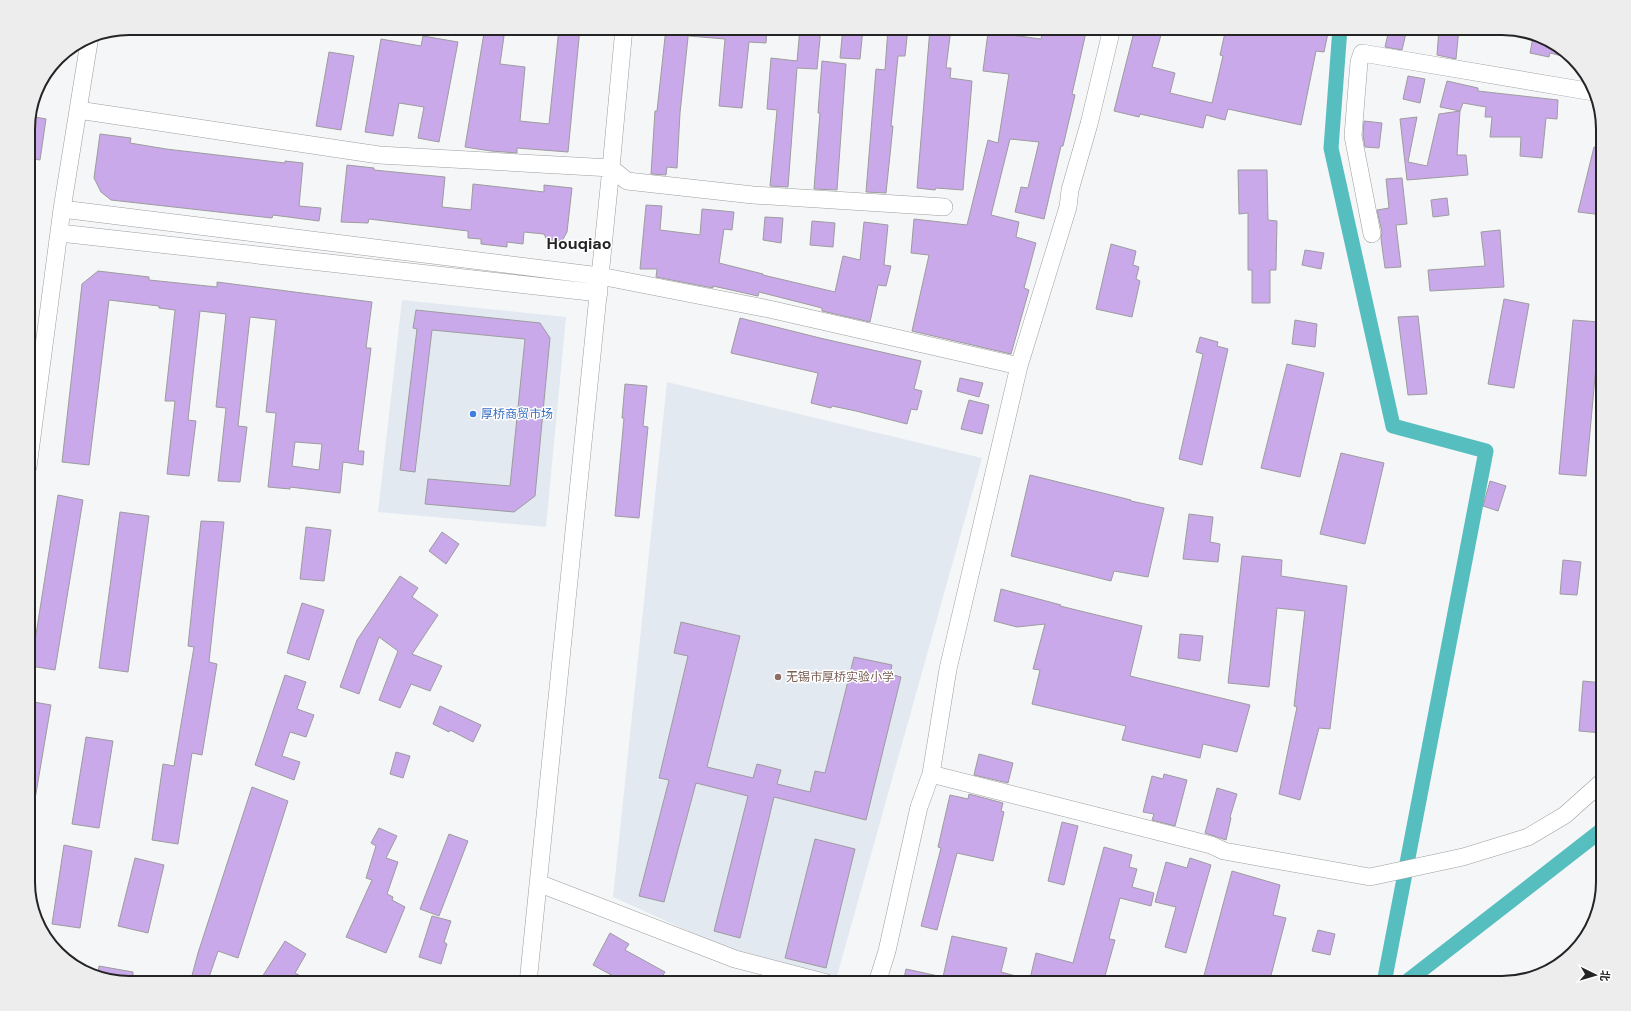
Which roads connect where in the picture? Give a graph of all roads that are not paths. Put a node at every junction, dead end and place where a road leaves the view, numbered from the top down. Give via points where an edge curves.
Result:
1 (623, 35) edge
2 (1110, 35) edge
3 (89, 44) edge
4 (1588, 91) edge
5 (78, 110) junction
6 (611, 168) junction
7 (944, 207) dead end
8 (62, 209) junction
9 (60, 233) junction
10 (1372, 234) dead end
11 (600, 284) junction
12 (1019, 366) junction
13 (35, 416) edge
14 (932, 774) junction
15 (1596, 787) edge
16 (538, 884) junction
17 (529, 976) edge
18 (800, 976) edge
19 (879, 976) edge

1 - 6 street
2 - 12 street via 1070,190 1068,207
3 - 5 street
4 - 10 street via 1362,53 1358,62 1353,136
5 - 6 street via 379,156
5 - 8 street
6 - 7 street via 627,181 754,195
6 - 11 street
8 - 9 street
8 - 11 street
9 - 11 street
9 - 13 street
11 - 12 street via 769,309
11 - 16 street
12 - 14 street via 948,669
14 - 15 street via 1211,845 1224,851 1370,877 1463,857 1528,837 1565,815
14 - 19 street via 919,807 888,951
16 - 17 street
16 - 18 street via 735,959

